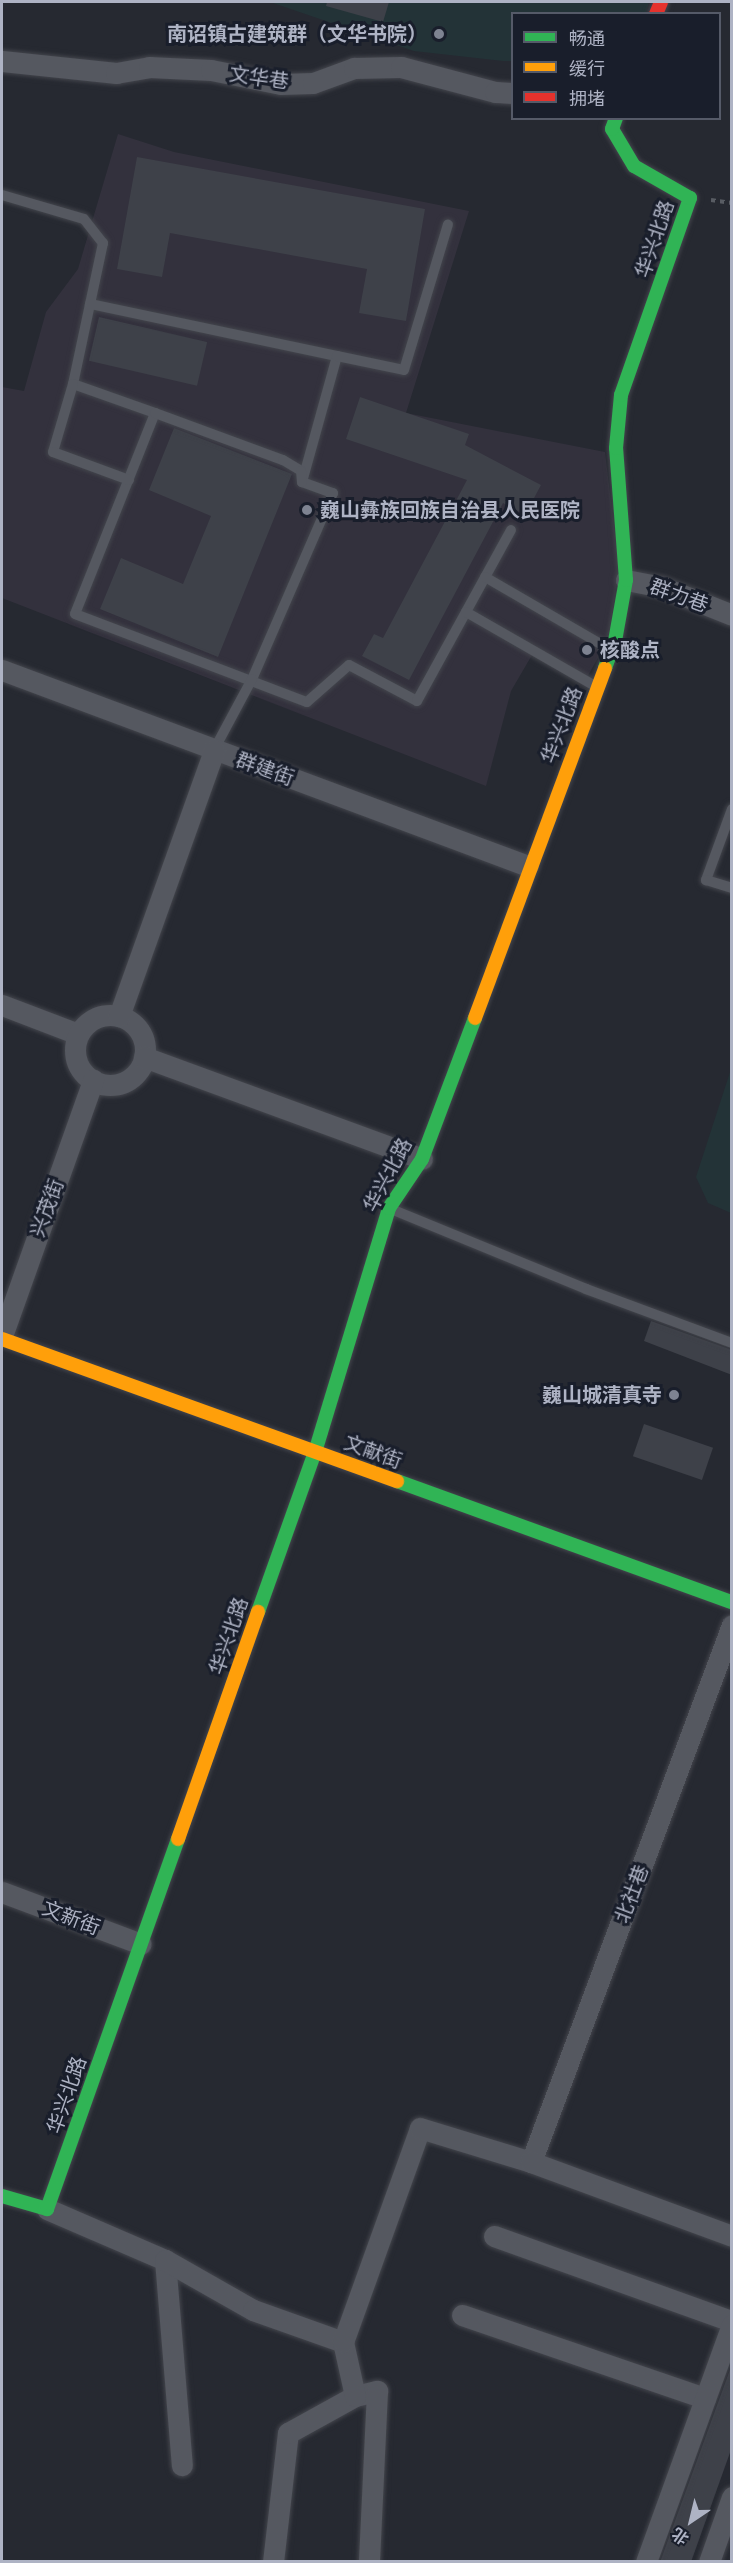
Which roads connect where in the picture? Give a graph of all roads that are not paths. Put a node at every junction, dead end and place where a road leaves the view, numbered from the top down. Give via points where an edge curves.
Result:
1 (2, 61) edge
2 (511, 93) edge
3 (609, 122) edge
4 (2, 195) edge
5 (448, 224) dead end
6 (90, 304) junction
7 (338, 356) junction
8 (73, 384) junction
9 (155, 412) junction
10 (129, 480) junction
11 (302, 482) junction
12 (511, 530) dead end
13 (485, 577) junction
14 (626, 580) junction
15 (466, 612) junction
16 (732, 615) edge
17 (611, 650) junction
18 (2, 670) edge
19 (252, 679) junction
20 (597, 687) junction
21 (214, 750) junction
22 (732, 809) edge
23 (528, 866) junction
24 (732, 888) edge
25 (2, 1005) edge
26 (119, 1016) junction
27 (78, 1034) junction
28 (144, 1057) junction
29 (93, 1080) junction
30 (422, 1159) junction
31 (389, 1208) junction
32 (2, 1337) edge
33 (732, 1343) edge
34 (315, 1452) junction
35 (732, 1602) edge
36 (732, 1624) edge
37 (2, 1892) edge
38 (141, 1944) junction
39 (531, 2162) junction
40 (2, 2196) edge
41 (47, 2209) junction
42 (494, 2236) dead end
43 (732, 2236) edge
44 (165, 2260) junction
45 (462, 2315) dead end
46 (732, 2323) edge
47 (342, 2342) junction
48 (355, 2396) junction
49 (705, 2398) junction
50 (182, 2465) dead end
51 (732, 2497) edge
52 (273, 2562) edge
53 (369, 2562) edge
54 (646, 2562) edge
55 (709, 2562) edge

1 - 2 street, 文华巷 via 116,73 149,67 211,70 281,84 313,83 354,68 401,66
3 - 14 street, 华兴北路 via 634,166 690,198 621,395 616,448
4 - 6 lane via 84,219 103,243
5 - 7 lane via 404,370
6 - 7 lane
6 - 8 lane
7 - 11 lane
8 - 9 lane
8 - 10 lane via 53,452
9 - 10 lane
9 - 11 lane via 283,460 301,471
10 - 19 lane via 75,614
11 - 19 lane via 333,492
12 - 13 lane
13 - 15 lane
13 - 17 lane
14 - 16 street, 群力巷 via 662,586
14 - 17 street, 华兴北路
15 - 19 lane via 417,700 349,664 307,702
15 - 20 lane
17 - 20 street, 华兴北路
18 - 21 street, 群建街
19 - 21 lane
20 - 23 street, 华兴北路
21 - 23 street, 群建街
21 - 26 street
22 - 24 lane via 706,880
23 - 30 street, 华兴北路
25 - 27 street
26 - 27 street via 91,1020
26 - 28 street via 142,1036
27 - 29 street via 78,1065
28 - 29 street via 134,1076 125,1082 103,1084
28 - 30 street
29 - 32 street, 兴茂街
30 - 31 street, 华兴北路
31 - 33 lane via 586,1289
31 - 34 street, 华兴北路
32 - 34 street, 文献街
34 - 35 street, 文献街
34 - 38 street, 华兴北路
36 - 39 street, 北社巷
37 - 38 street, 文新街
38 - 41 street, 华兴北路
39 - 43 street
39 - 47 street via 420,2128
40 - 41 street
41 - 44 street
42 - 46 street
44 - 47 street via 253,2310
44 - 50 street
45 - 49 street
46 - 49 street
47 - 48 street
48 - 52 street via 288,2433
48 - 53 street via 377,2391
49 - 54 street
51 - 55 street

